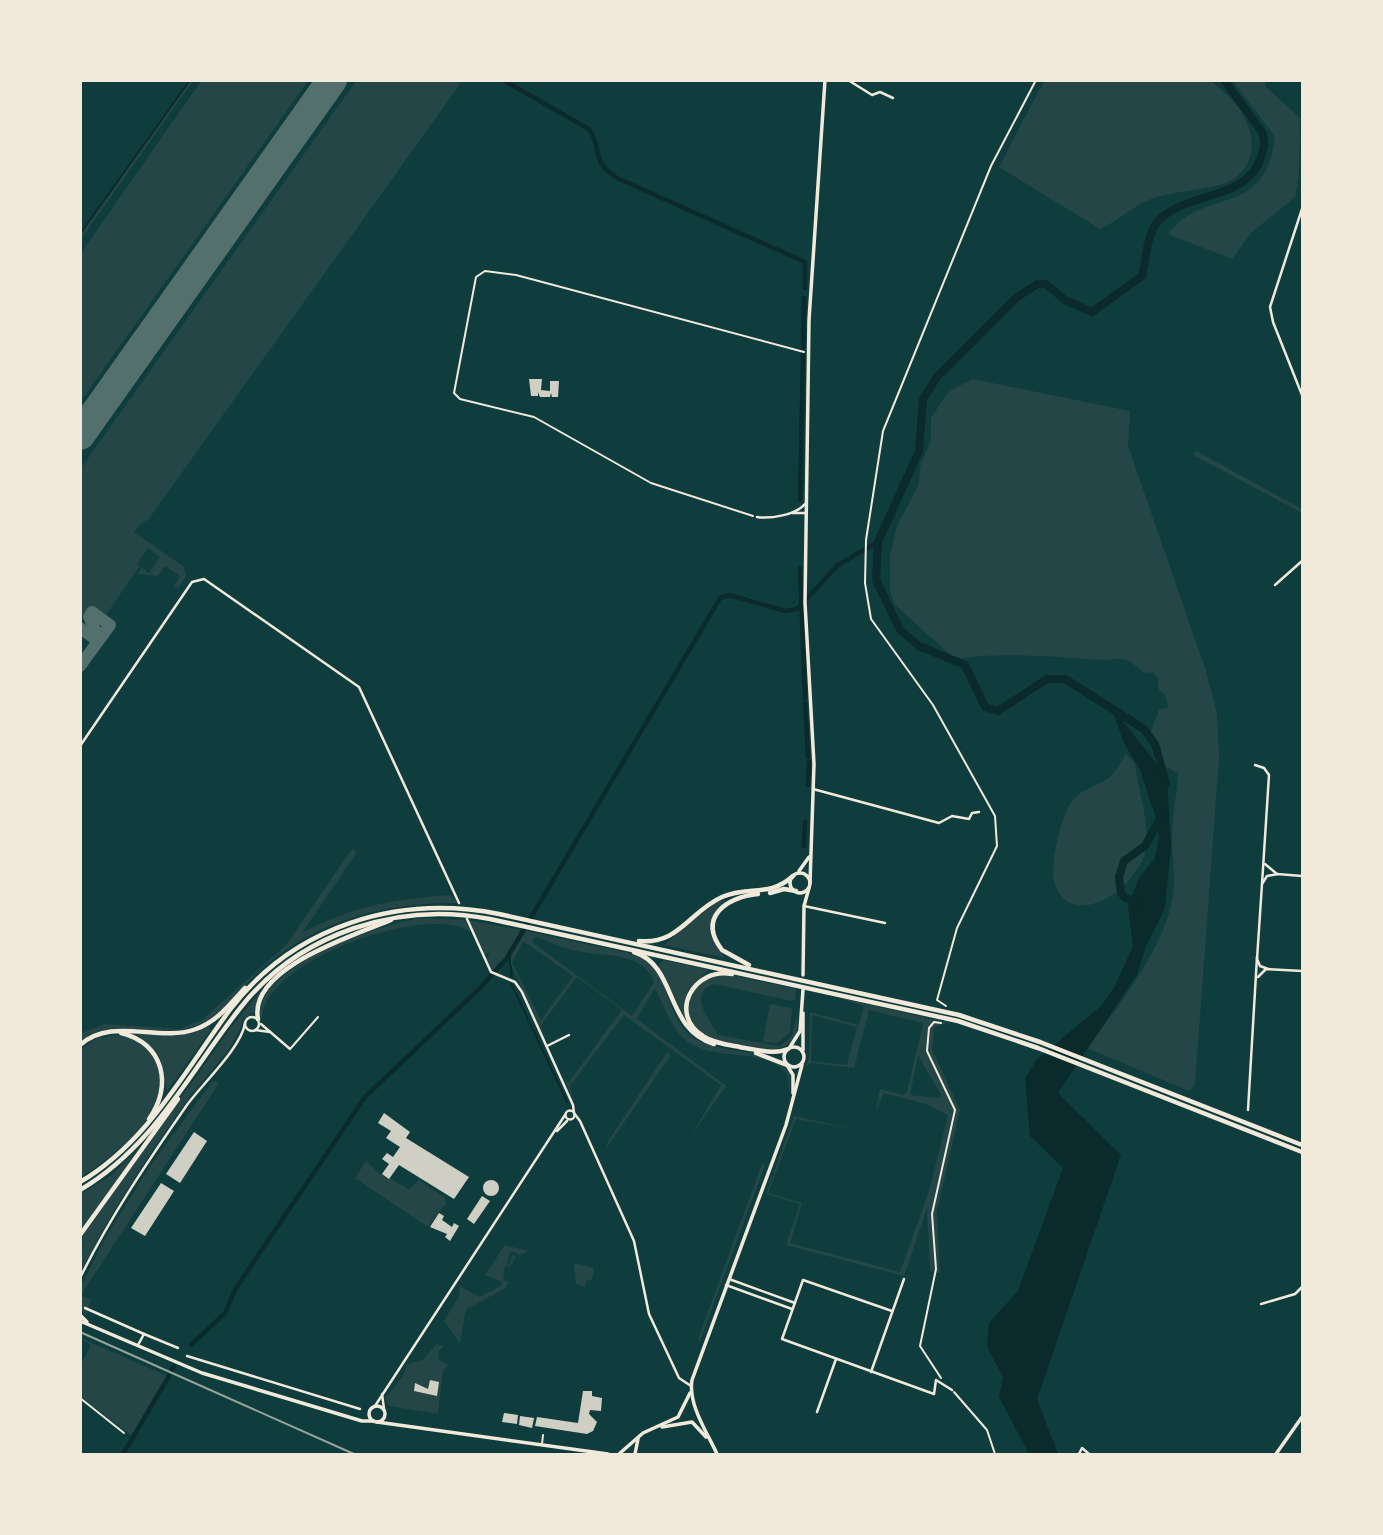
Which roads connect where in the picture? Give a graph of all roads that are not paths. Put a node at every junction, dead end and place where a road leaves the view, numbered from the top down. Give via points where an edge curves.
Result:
1 (825, 80) edge
2 (848, 80) edge
3 (893, 98) dead end
4 (1303, 209) edge
5 (1303, 395) edge
6 (807, 500) junction
7 (797, 512) junction
8 (807, 513) junction
9 (757, 517) road end
10 (807, 524) junction
11 (1303, 561) edge
12 (1275, 585) dead end
13 (80, 746) edge
14 (1255, 765) dead end
15 (813, 789) junction
16 (979, 812) dead end
17 (810, 856) junction
18 (1264, 859) junction
19 (1278, 874) junction
20 (794, 875) junction
21 (1303, 876) edge
22 (1262, 884) junction
23 (810, 885) junction
24 (796, 891) junction
25 (460, 903) dead end
26 (804, 906) junction
27 (401, 916) junction
28 (467, 919) dead end
29 (886, 923) dead end
30 (584, 932) junction
31 (610, 944) junction
32 (1257, 957) junction
33 (274, 965) junction
34 (1268, 969) junction
35 (1303, 971) edge
36 (803, 975) dead end
37 (786, 978) junction
38 (774, 980) junction
39 (1256, 984) junction
40 (803, 990) dead end
41 (803, 1011) junction
42 (318, 1017) dead end
43 (258, 1021) junction
44 (245, 1024) junction
45 (114, 1031) junction
46 (254, 1031) junction
47 (273, 1034) junction
48 (569, 1035) dead end
49 (240, 1038) junction
50 (80, 1045) edge
51 (547, 1046) junction
52 (290, 1049) joint
53 (788, 1049) junction
54 (803, 1052) junction
55 (788, 1065) junction
56 (802, 1065) junction
57 (186, 1084) junction
58 (793, 1096) junction
59 (571, 1102) junction
60 (1202, 1109) junction
61 (1248, 1110) dead end
62 (566, 1113) junction
63 (574, 1113) junction
64 (571, 1120) junction
65 (581, 1125) junction
66 (557, 1131) junction
67 (129, 1145) junction
68 (1303, 1145) edge
69 (1303, 1152) edge
70 (80, 1182) edge
71 (80, 1190) edge
72 (80, 1235) edge
73 (80, 1278) edge
74 (729, 1279) junction
75 (904, 1279) dead end
76 (726, 1285) junction
77 (1303, 1287) edge
78 (795, 1303) junction
79 (1261, 1304) dead end
80 (85, 1308) dead end
81 (793, 1309) junction
82 (892, 1311) junction
83 (80, 1318) edge
84 (144, 1334) junction
85 (138, 1345) junction
86 (178, 1348) dead end
87 (187, 1356) dead end
88 (836, 1359) junction
89 (871, 1372) junction
90 (244, 1375) junction
91 (241, 1385) junction
92 (691, 1389) junction
93 (952, 1390) road end
94 (306, 1394) junction
95 (382, 1394) junction
96 (80, 1398) edge
97 (303, 1404) junction
98 (343, 1405) junction
99 (374, 1406) junction
100 (360, 1409) dead end
101 (385, 1410) junction
102 (369, 1412) junction
103 (817, 1412) dead end
104 (340, 1415) junction
105 (1303, 1417) edge
106 (355, 1419) junction
107 (375, 1422) junction
108 (398, 1424) junction
109 (659, 1427) junction
110 (124, 1433) dead end
111 (543, 1435) dead end
112 (639, 1438) junction
113 (712, 1444) junction
114 (542, 1445) junction
115 (608, 1454) edge
116 (620, 1454) edge
117 (635, 1454) edge
118 (717, 1454) edge
119 (1079, 1454) edge
120 (1088, 1454) edge
121 (1276, 1454) edge

1 - 6 street via 812,258
2 - 3 street via 872,95 880,92
4 - 5 street via 1270,307
6 - 7 street
6 - 8 street
7 - 8 street
7 - 9 street
7 - 10 street
8 - 10 street
10 - 15 street via 805,601
11 - 12 street
13 - 25 street via 198,579 211,583 359,687
14 - 18 street via 1269,775
15 - 16 street via 939,823 953,816 969,819
15 - 17 street
17 - 20 street
17 - 23 street
18 - 19 street via 1269,871
18 - 22 street
19 - 21 street
19 - 22 street via 1267,876
20 - 23 street via 805,874
20 - 24 street via 791,885
20 - 30 highway via 770,890 720,898 678,932 660,940 640,942
22 - 32 street
23 - 24 street via 804,892
23 - 26 street
24 - 26 street
24 - 37 highway via 784,889 731,900 718,912 713,926 718,944 730,957
26 - 29 street
26 - 36 street
27 - 31 highway via 448,914
27 - 43 highway via 356,932 299,962 261,994
27 - 57 highway via 340,933 278,970 243,1004
28 - 51 street via 491,972 515,982
30 - 33 highway via 445,907 380,914 327,932
30 - 37 highway
31 - 38 highway
31 - 55 highway via 654,964 692,1034 715,1044 772,1056
32 - 34 street via 1260,966
32 - 39 street
33 - 45 highway via 218,1017 197,1028 173,1034
33 - 67 highway via 237,1001
34 - 35 street
34 - 39 street via 1260,973
37 - 38 highway
37 - 60 highway via 918,1004 990,1024
38 - 53 highway via 725,972 709,975 692,989 687,1012 695,1030 712,1041 772,1052
39 - 61 street
40 - 41 street
41 - 53 street via 799,1035
41 - 54 street
42 - 52 lane
43 - 44 street via 249,1017
43 - 46 street
43 - 47 street
44 - 46 street
44 - 49 street
45 - 50 highway
45 - 67 highway via 146,1045 158,1059 163,1076 159,1102
46 - 47 street
46 - 49 street
47 - 52 street
48 - 51 street
49 - 73 street via 144,1168
51 - 59 street
53 - 54 street via 796,1047
53 - 55 street via 784,1058
54 - 56 street
55 - 56 street
55 - 58 street
56 - 58 street
57 - 71 highway via 139,1144
57 - 72 highway
58 - 74 street
59 - 62 street
59 - 63 street
60 - 68 highway
60 - 69 highway
62 - 63 street
62 - 64 street
62 - 66 street
63 - 64 street
63 - 65 street
64 - 65 street
64 - 66 street
65 - 92 street via 634,1241 644,1300 653,1322 679,1378
66 - 95 street
67 - 70 highway
74 - 76 street
74 - 78 street
75 - 82 street
76 - 81 street
76 - 92 street
77 - 79 street
78 - 81 street
78 - 82 street via 803,1280
80 - 84 street
81 - 88 street via 782,1339
82 - 89 street
83 - 85 street
84 - 85 street
84 - 86 street
85 - 91 street
87 - 90 street
88 - 89 street
88 - 103 street
89 - 93 street via 934,1394 936,1380
90 - 91 street
90 - 94 street
91 - 97 street
92 - 109 street via 681,1414
92 - 113 street
94 - 97 street
94 - 98 street
95 - 99 street
95 - 101 street
96 - 110 lane
97 - 104 street
98 - 100 street
98 - 104 street
99 - 101 street
99 - 102 street
101 - 107 street via 384,1419
101 - 108 street
102 - 106 street
102 - 107 street
104 - 106 street
105 - 121 street
106 - 107 street
107 - 108 street
108 - 114 street
109 - 112 street
109 - 113 street via 693,1422
111 - 114 lane
112 - 116 street
112 - 117 street
113 - 118 street
114 - 115 street
119 - 120 street via 1083,1448

